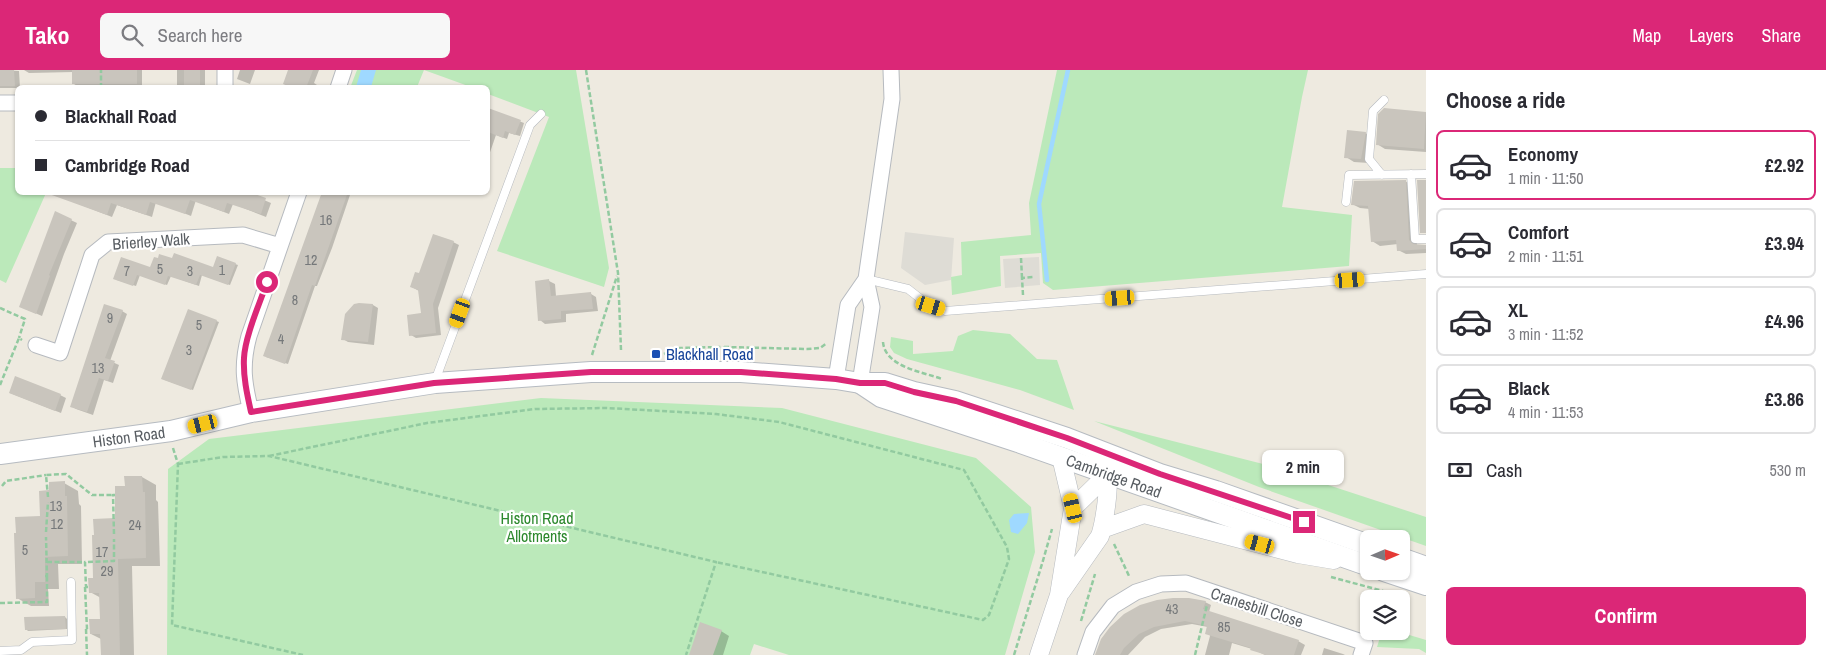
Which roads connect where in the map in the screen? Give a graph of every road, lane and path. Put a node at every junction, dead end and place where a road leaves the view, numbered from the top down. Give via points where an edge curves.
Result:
1 (101, 70) edge
2 (225, 70) edge
3 (344, 70) edge
4 (586, 70) edge
5 (891, 70) edge
6 (101, 85) edge
7 (224, 85) edge
8 (339, 85) edge
9 (1384, 100) dead end
10 (15, 102) edge
11 (0, 103) edge
12 (541, 114) dead end
13 (1382, 174) junction
14 (1411, 174) junction
15 (1426, 174) edge
16 (298, 195) edge
17 (1346, 202) dead end
18 (1426, 239) edge
19 (280, 246) junction
20 (1021, 258) dead end
21 (618, 273) junction
22 (1426, 274) edge
23 (1033, 277) dead end
24 (1022, 278) junction
25 (866, 279) junction
26 (1022, 286) dead end
27 (0, 308) edge
28 (19, 338) junction
29 (831, 340) dead end
30 (36, 345) joint
31 (721, 346) dead end
32 (621, 350) dead end
33 (720, 352) dead end
34 (684, 353) dead end
35 (591, 372) junction
36 (836, 379) junction
37 (434, 383) junction
38 (860, 383) junction
39 (0, 385) edge
40 (251, 412) junction
41 (1067, 438) junction
42 (0, 454) edge
43 (269, 456) junction
44 (1061, 457) junction
45 (1126, 461) junction
46 (1107, 474) junction
47 (46, 476) junction
48 (2, 486) dead end
49 (48, 497) dead end
50 (48, 502) dead end
51 (1073, 508) junction
52 (1054, 522) dead end
53 (46, 532) dead end
54 (114, 534) dead end
55 (1107, 534) junction
56 (46, 537) dead end
57 (114, 539) dead end
58 (1360, 542) edge
59 (1410, 561) edge
60 (47, 562) junction
61 (85, 562) junction
62 (716, 562) junction
63 (1360, 563) edge
64 (1360, 564) edge
65 (1097, 567) dead end
66 (1426, 567) edge
67 (1410, 580) edge
68 (71, 585) joint
69 (1426, 585) edge
70 (87, 587) junction
71 (1210, 591) junction
72 (1136, 592) junction
73 (1059, 595) junction
74 (0, 603) edge
75 (90, 629) dead end
76 (1078, 629) dead end
77 (0, 651) edge
78 (304, 655) edge
79 (686, 655) edge
80 (1014, 655) edge
81 (1039, 655) edge
82 (1085, 655) edge
83 (1195, 655) edge
84 (1361, 655) edge

1 - 6 path
2 - 7 street
3 - 8 street
4 - 21 path
5 - 25 street via 892,99
9 - 13 lane via 1373,111 1369,159
10 - 11 street
12 - 37 lane via 530,125
13 - 14 lane
13 - 17 lane via 1349,175
14 - 15 lane
14 - 18 lane via 1415,239
16 - 19 street
19 - 30 street, Brierley Walk via 243,235 108,242 92,255 60,353
19 - 40 street via 244,356 245,388
20 - 24 path
21 - 32 path
21 - 35 path via 592,357
22 - 25 lane via 945,311 931,306 908,290
23 - 24 path
24 - 26 path
25 - 36 street via 848,305
25 - 38 street via 872,307
27 - 28 path via 25,319
28 - 30 path
28 - 39 path
29 - 31 path via 820,348 807,349
33 - 34 path
35 - 36 main road, Cambridge Road via 706,371
35 - 37 main road, Cambridge Road
36 - 38 main road, Cambridge Road
37 - 40 main road, Histon Road
38 - 41 main road, Cambridge Road via 885,383 956,401
38 - 44 main road, Cambridge Road via 881,397
40 - 42 main road, Histon Road via 171,431
41 - 45 main road, Cambridge Road
41 - 46 street via 1094,458
43 - 62 path
43 - 62 path via 427,422 535,409 607,408 716,414 779,422 964,470 1007,547 1009,559 990,615 983,620
43 - 78 path via 223,457 178,464 172,625
44 - 46 main road, Cambridge Road
44 - 51 street
45 - 46 street
45 - 58 main road, Cambridge Road
46 - 51 street
46 - 55 street
46 - 63 main road, Cambridge Road
47 - 48 path via 6,481
47 - 49 path
47 - 54 path via 66,474 92,496 114,495
50 - 53 path
51 - 73 street
52 - 80 path
55 - 64 street, Cambridge Road via 1144,514 1298,554
55 - 72 path
55 - 73 street via 1100,536
56 - 60 path
57 - 61 path via 114,561
59 - 66 main road
60 - 61 path
60 - 74 path via 47,602
61 - 70 path
62 - 79 path
65 - 76 path
67 - 69 main road
68 - 70 path
68 - 77 lane via 72,640 32,642 21,650
70 - 75 path via 87,629
71 - 72 street, Cranesbill Close via 1186,583 1161,584
71 - 83 path
71 - 84 street, Cranesbill Close via 1365,643
72 - 82 street, Cranesbill Close via 1113,606 1093,632
73 - 81 street

